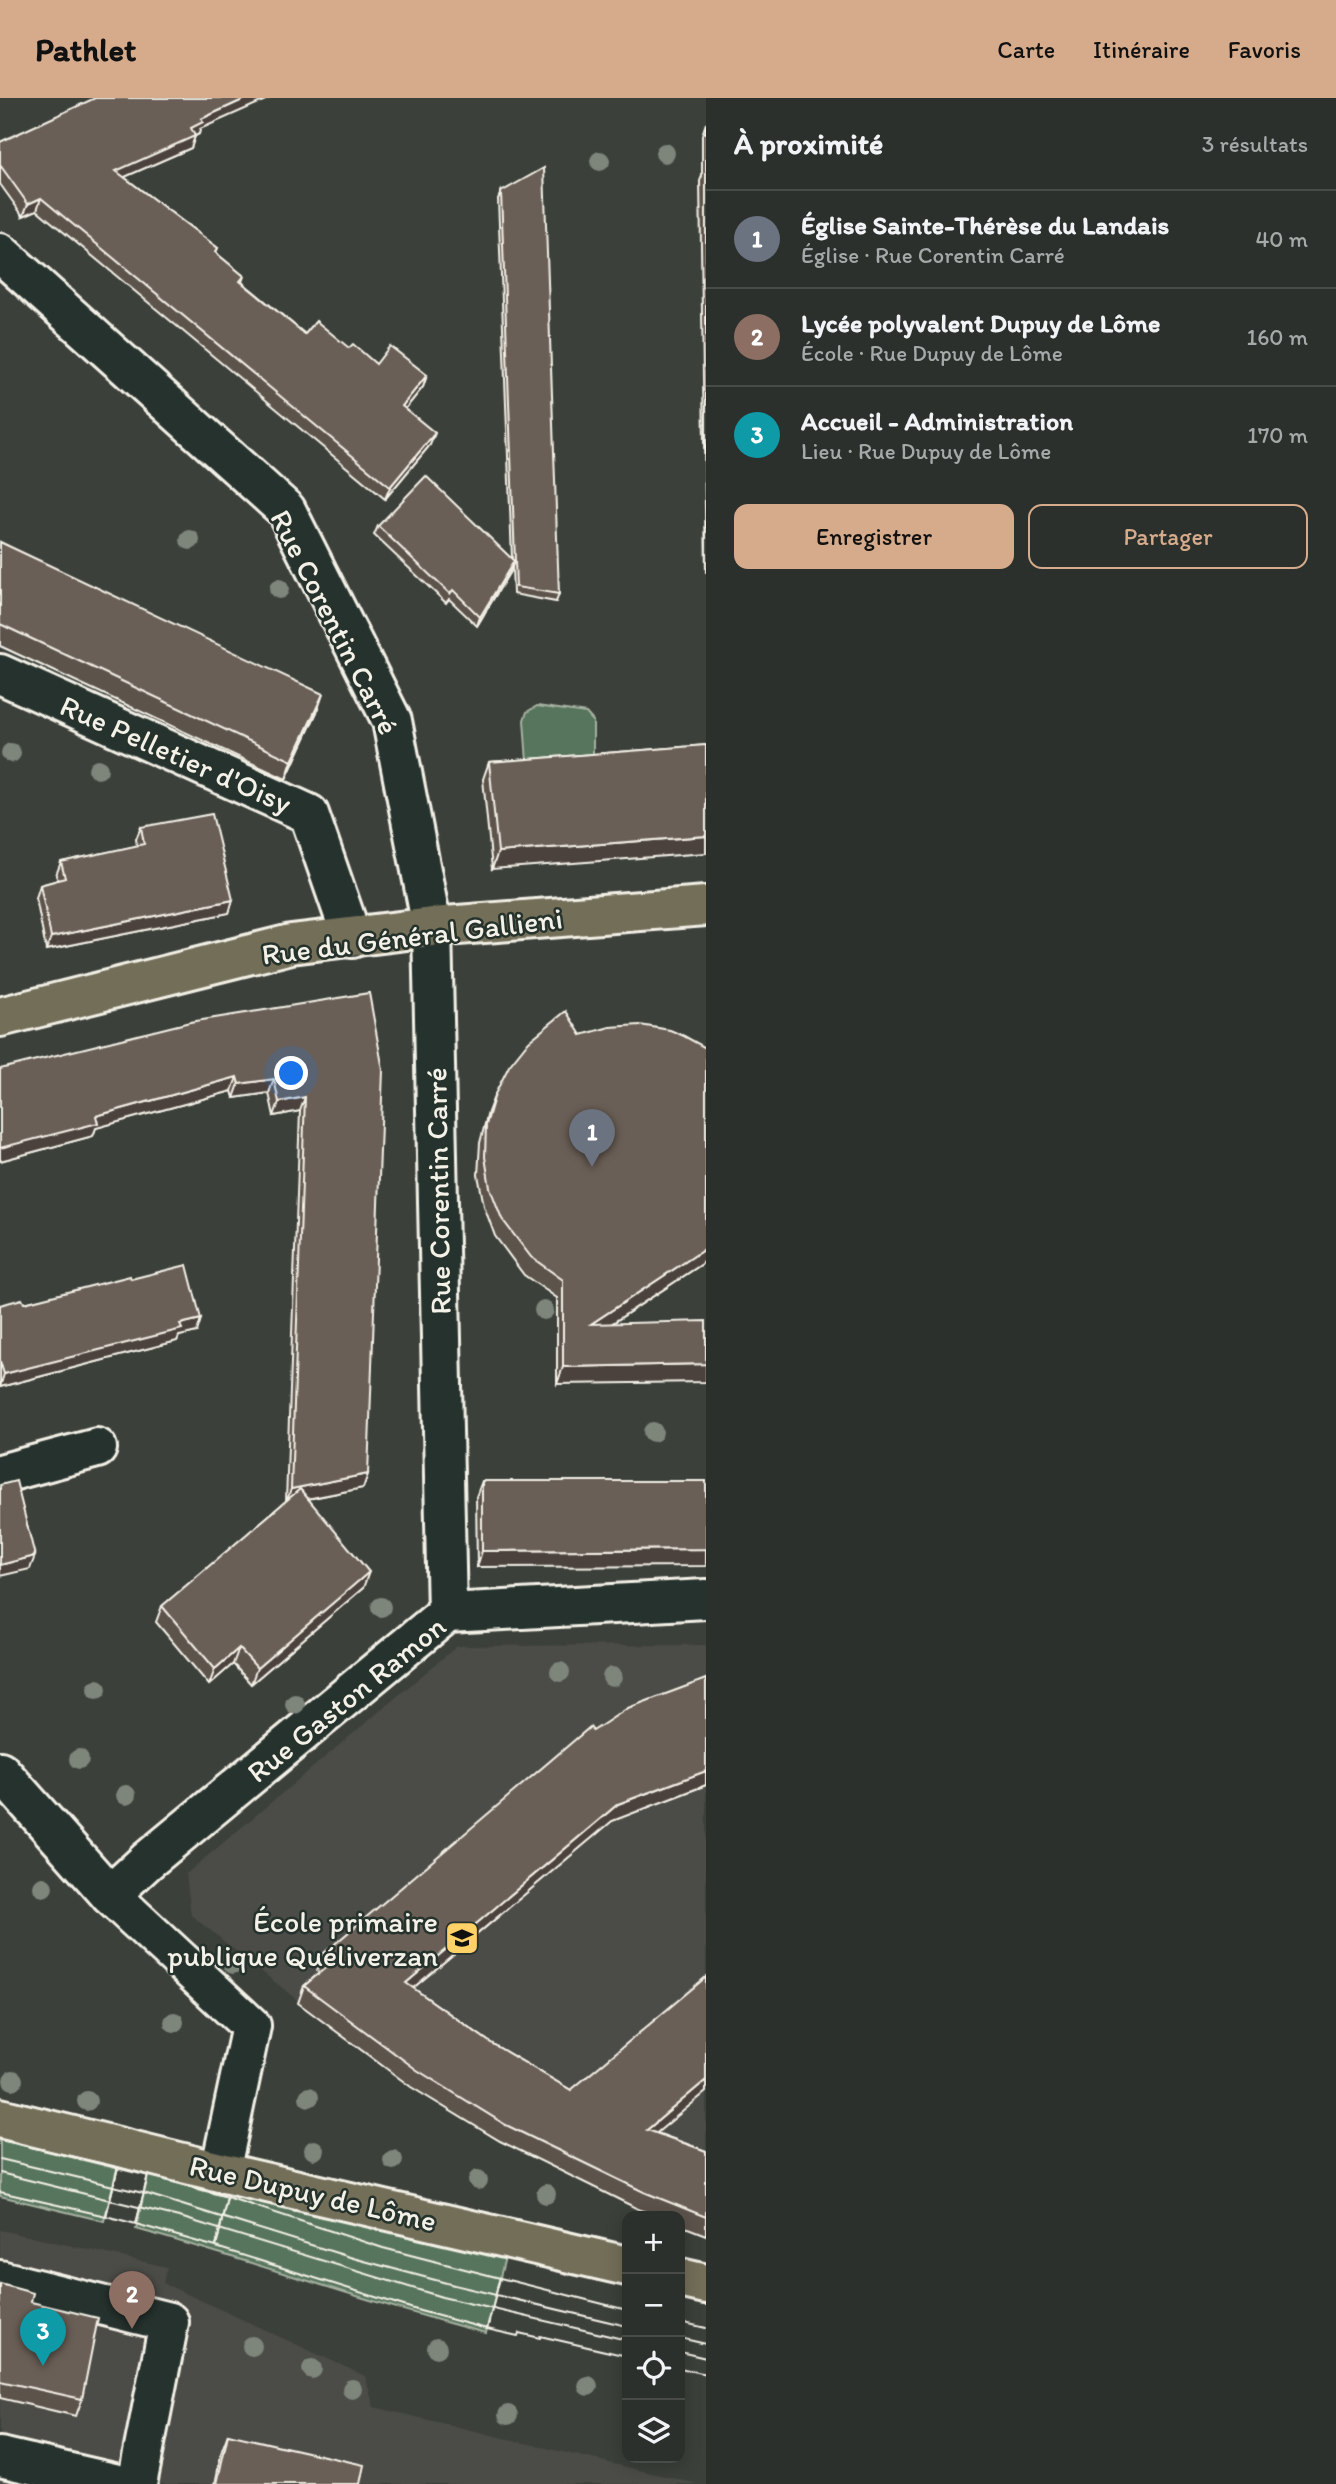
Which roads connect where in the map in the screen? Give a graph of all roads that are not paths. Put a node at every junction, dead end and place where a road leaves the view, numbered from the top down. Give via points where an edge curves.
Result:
1 (0, 253) edge
2 (0, 674) edge
3 (706, 906) edge
4 (432, 927) junction
5 (352, 938) junction
6 (0, 1017) edge
7 (97, 1448) dead end
8 (0, 1474) edge
9 (706, 1599) edge
10 (447, 1613) junction
11 (0, 1771) edge
12 (110, 1895) junction
13 (0, 2118) edge
14 (220, 2172) junction
15 (622, 2265) edge
16 (685, 2279) edge
17 (0, 2280) edge
18 (706, 2284) edge
19 (0, 2457) edge
20 (118, 2484) edge
21 (137, 2484) edge

1 - 4 street, Rue Corentin Carré via 286,510 392,721
2 - 5 street, Rue Pelletier d'Oisy via 309,814
3 - 4 main road, Rue du Général Gallieni
4 - 5 main road, Rue du Général Gallieni
4 - 10 street, Rue Corentin Carré
5 - 6 main road, Rue du Général Gallieni via 291,944
7 - 8 street
9 - 10 street, Rue Gaston Ramon
10 - 12 street, Rue Gaston Ramon
11 - 12 street
12 - 14 street via 251,2026
13 - 14 main road, Rue Dupuy de Lôme
14 - 15 main road, Rue Dupuy de Lôme
16 - 18 main road
17 - 21 street via 169,2322
19 - 20 street

